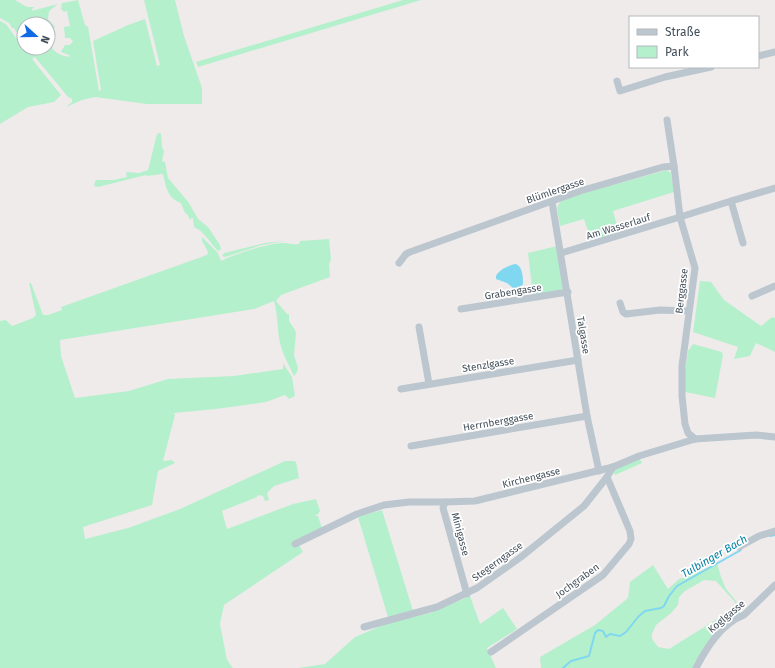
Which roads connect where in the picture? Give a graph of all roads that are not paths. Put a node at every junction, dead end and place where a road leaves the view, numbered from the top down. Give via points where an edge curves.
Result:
1 (775, 52) edge
2 (759, 56) edge
3 (706, 68) edge
4 (617, 81) dead end
5 (667, 120) dead end
6 (674, 166) junction
7 (775, 188) edge
8 (730, 201) junction
9 (552, 202) junction
10 (680, 217) junction
11 (743, 243) dead end
12 (561, 253) junction
13 (399, 263) dead end
14 (775, 286) edge
15 (568, 292) junction
16 (752, 296) dead end
17 (620, 303) dead end
18 (461, 309) dead end
19 (689, 311) junction
20 (419, 327) dead end
21 (578, 360) junction
22 (429, 384) junction
23 (401, 389) dead end
24 (587, 416) junction
25 (775, 437) edge
26 (695, 439) junction
27 (411, 446) dead end
28 (613, 467) junction
29 (600, 471) junction
30 (607, 477) junction
31 (445, 502) junction
32 (775, 531) edge
33 (295, 544) dead end
34 (739, 546) dead end
35 (775, 585) edge
36 (467, 594) junction
37 (364, 627) dead end
38 (491, 652) dead end
39 (696, 668) edge

1 - 2 street
3 - 4 street via 664,77 620,91
5 - 6 street
6 - 9 street, Blümlergasse via 580,191
6 - 10 street
7 - 8 street
8 - 10 street
8 - 11 street
9 - 12 street, Talgasse
9 - 13 street, Blümlergasse via 410,252
10 - 12 street, Am Wasserlauf
10 - 19 street, Berggasse via 695,268
12 - 15 street, Talgasse
14 - 16 street
15 - 18 street, Grabengasse
15 - 21 street, Talgasse
17 - 19 street via 626,314 660,310
19 - 26 street, Berggasse via 682,366 682,396 684,424 688,433
20 - 22 street
21 - 22 street, Stenzlgasse
21 - 24 street, Talgasse
22 - 23 street, Stenzlgasse
24 - 27 street, Herrnberggasse
24 - 29 street, Talgasse
25 - 26 street, Kirchengasse via 756,435
26 - 28 street, Kirchengasse via 639,456
28 - 29 street, Kirchengasse
28 - 30 street, Stegerngasse
29 - 31 street, Kirchengasse via 475,501
30 - 36 street, Stegerngasse via 584,506 521,557
30 - 38 street, Jochgraben via 630,531 629,544 603,575
31 - 33 street, Kirchengasse via 384,504
31 - 36 street, Minigasse via 443,508
32 - 34 street
35 - 39 street, Koglgasse via 744,615 713,638
36 - 37 street, Stegerngasse via 437,607

